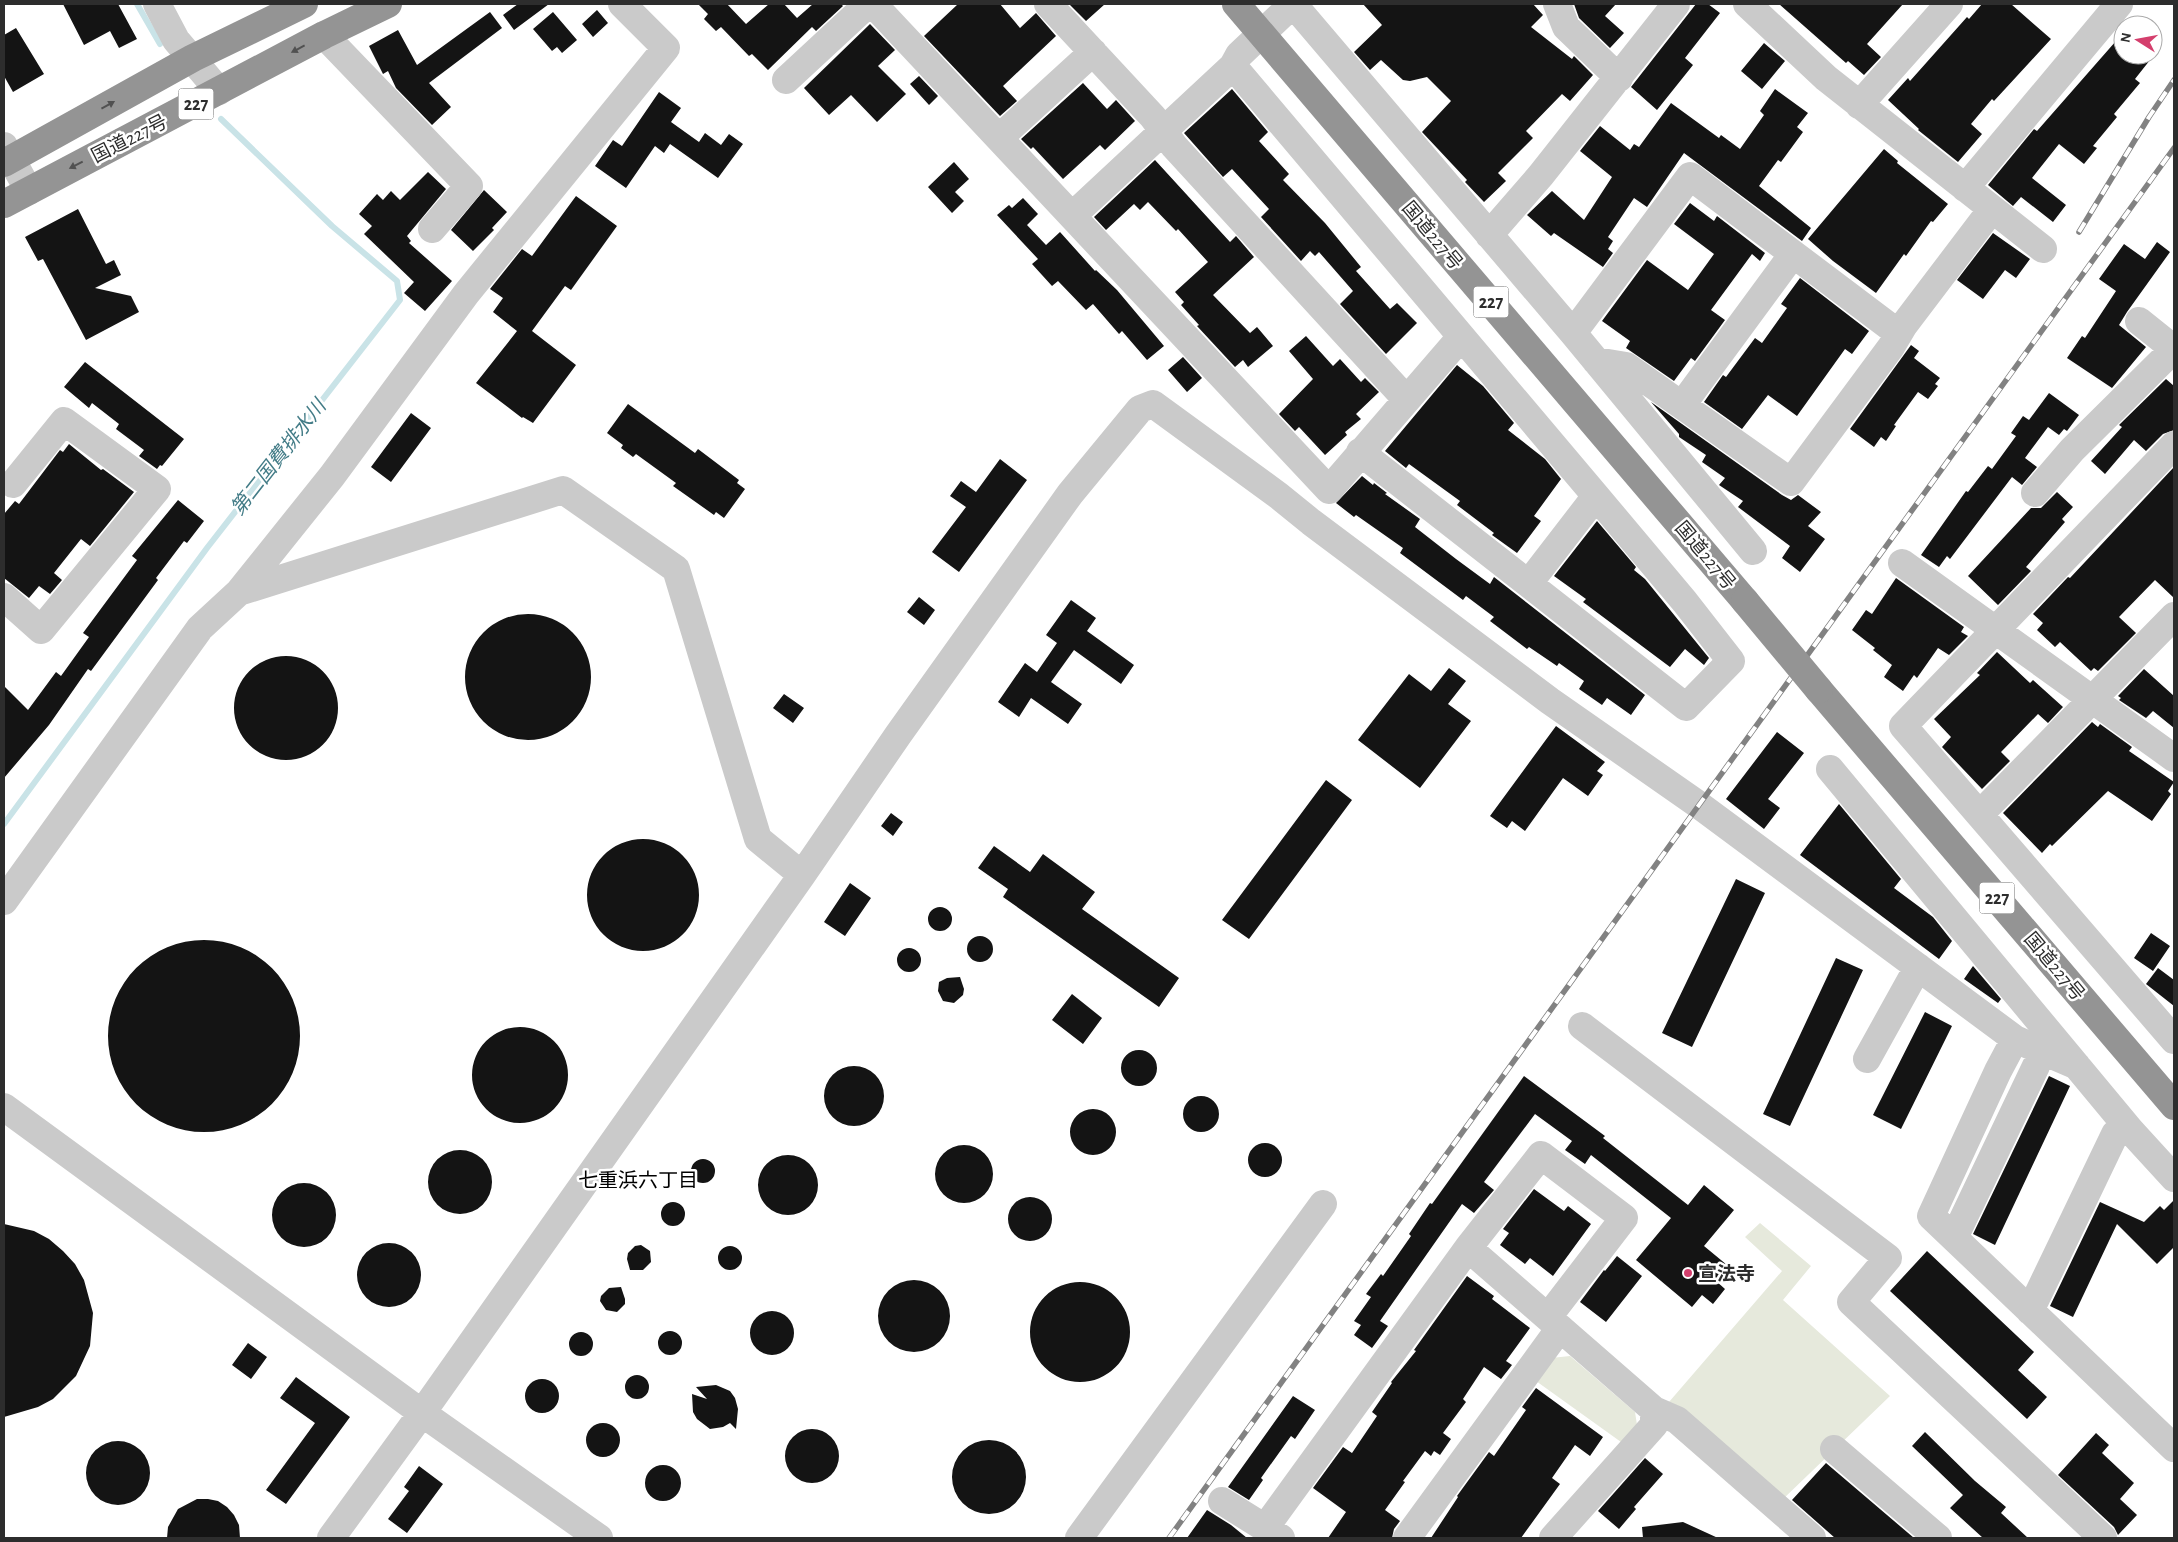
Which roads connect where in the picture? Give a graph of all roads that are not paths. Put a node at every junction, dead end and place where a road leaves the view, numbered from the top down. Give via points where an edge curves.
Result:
1 (157, 4) edge
2 (304, 4) edge
3 (388, 4) edge
4 (622, 4) edge
5 (868, 4) edge
6 (873, 4) edge
7 (1048, 4) edge
8 (1236, 4) edge
9 (1293, 4) edge
10 (1557, 4) edge
11 (1676, 4) edge
12 (1949, 4) edge
13 (2119, 4) edge
14 (1758, 7) edge
15 (1262, 34) junction
16 (324, 35) junction
17 (1093, 52) junction
18 (193, 58) junction
19 (1233, 66) junction
20 (1619, 78) junction
21 (786, 80) dead end
22 (219, 92) junction
23 (1859, 105) junction
24 (1164, 131) junction
25 (999, 138) junction
26 (6, 156) edge
27 (1965, 188) junction
28 (28, 191) junction
29 (4, 204) edge
30 (1992, 209) junction
31 (1072, 216) junction
32 (432, 229) dead end
33 (1489, 235) junction
34 (2043, 249) dead end
35 (1793, 254) junction
36 (2139, 321) dead end
37 (1573, 332) junction
38 (1898, 333) junction
39 (1461, 337) junction
40 (2174, 349) edge
41 (1596, 361) junction
42 (1406, 399) junction
43 (1682, 405) junction
44 (2174, 445) edge
45 (1360, 452) junction
46 (7, 485) edge
47 (2035, 492) dead end
48 (1596, 496) junction
49 (1753, 551) dead end
50 (1902, 563) dead end
51 (1529, 583) junction
52 (239, 592) junction
53 (4, 597) edge
54 (2174, 616) edge
55 (1995, 630) junction
56 (2092, 699) junction
57 (2174, 758) edge
58 (1830, 769) dead end
59 (1980, 814) junction
60 (802, 875) junction
61 (4, 900) edge
62 (1918, 967) junction
63 (2170, 1023) edge
64 (1582, 1026) dead end
65 (2015, 1039) junction
66 (1867, 1059) dead end
67 (2036, 1066) dead end
68 (2076, 1066) junction
69 (2174, 1106) edge
70 (4, 1107) edge
71 (2115, 1134) dead end
72 (2174, 1178) edge
73 (1323, 1204) dead end
74 (1954, 1238) junction
75 (1468, 1248) junction
76 (2030, 1311) junction
77 (1554, 1322) junction
78 (1654, 1410) junction
79 (422, 1413) junction
80 (2174, 1448) edge
81 (1834, 1449) dead end
82 (1222, 1501) dead end
83 (1273, 1533) edge
84 (330, 1538) edge
85 (599, 1538) edge
86 (1079, 1538) edge
87 (1407, 1538) edge
88 (1553, 1538) edge
89 (1812, 1538) edge
90 (1938, 1538) edge
91 (2103, 1538) edge

1 - 18 street via 176,40
2 - 18 highway, 国道227号 / 227
3 - 16 highway, 国道227号 / 227
4 - 52 street via 666,48 466,294 332,476
5 - 21 street
6 - 25 street
7 - 17 street
8 - 15 highway, 国道227号 / 227
9 - 15 street
9 - 33 street
10 - 20 street via 1566,28
11 - 20 street
12 - 23 street
13 - 27 street
14 - 23 street via 1826,78
15 - 19 street via 1239,55
15 - 69 highway, 国道227号 / 227, bridge
16 -> 22 highway, 国道227号 / 227
16 - 32 street via 469,186
17 - 24 street
17 - 25 street
18 - 22 street
26 -> 18 highway, 国道227号 / 227
19 - 24 street
19 - 39 street
20 - 33 street
22 -> 28 highway, 国道227号 / 227
23 - 27 street
24 - 31 street
24 - 42 street via 1174,146
25 - 31 street
26 - 28 street
27 - 30 street
28 - 29 highway, 国道227号 / 227
30 - 34 street
30 - 38 street
31 - 45 street via 1328,490
33 - 37 street
35 - 37 street via 1690,176
35 - 38 street
35 - 43 street
36 - 40 street
37 - 41 street
38 - 43 street via 1791,482
39 - 42 street
39 - 48 street
40 - 47 street via 2072,450
41 - 43 street via 1626,366
41 - 49 street
42 - 45 street
44 - 55 street
45 - 51 street
46 - 53 street via 64,421 157,489 40,630
48 - 51 street
48 - 51 street via 1731,661 1686,707
50 - 55 street
52 - 60 street via 563,490 676,569 758,839
52 - 61 street via 200,628
54 - 56 street
55 - 56 street
55 - 59 street via 1903,726
56 - 57 street
56 - 59 street
58 - 68 street
59 - 63 street
60 - 62 street via 1078,482 1140,409 1152,404 1280,496 1550,701 1699,805
60 - 79 street
62 - 65 street
62 - 66 street
64 - 91 street via 1888,1258 1851,1302
65 - 68 street
65 - 74 street via 1931,1216
67 - 74 street
68 - 72 street
70 - 79 street
71 - 76 street
73 - 86 street
74 - 76 street
75 - 77 street
75 - 77 street via 1541,1155 1624,1218
75 - 83 street
76 - 80 street
77 - 78 street
77 - 87 street
78 - 88 street via 1654,1425
78 - 89 street via 1677,1420
79 - 84 street
79 - 85 street
81 - 90 street
82 - 83 street

